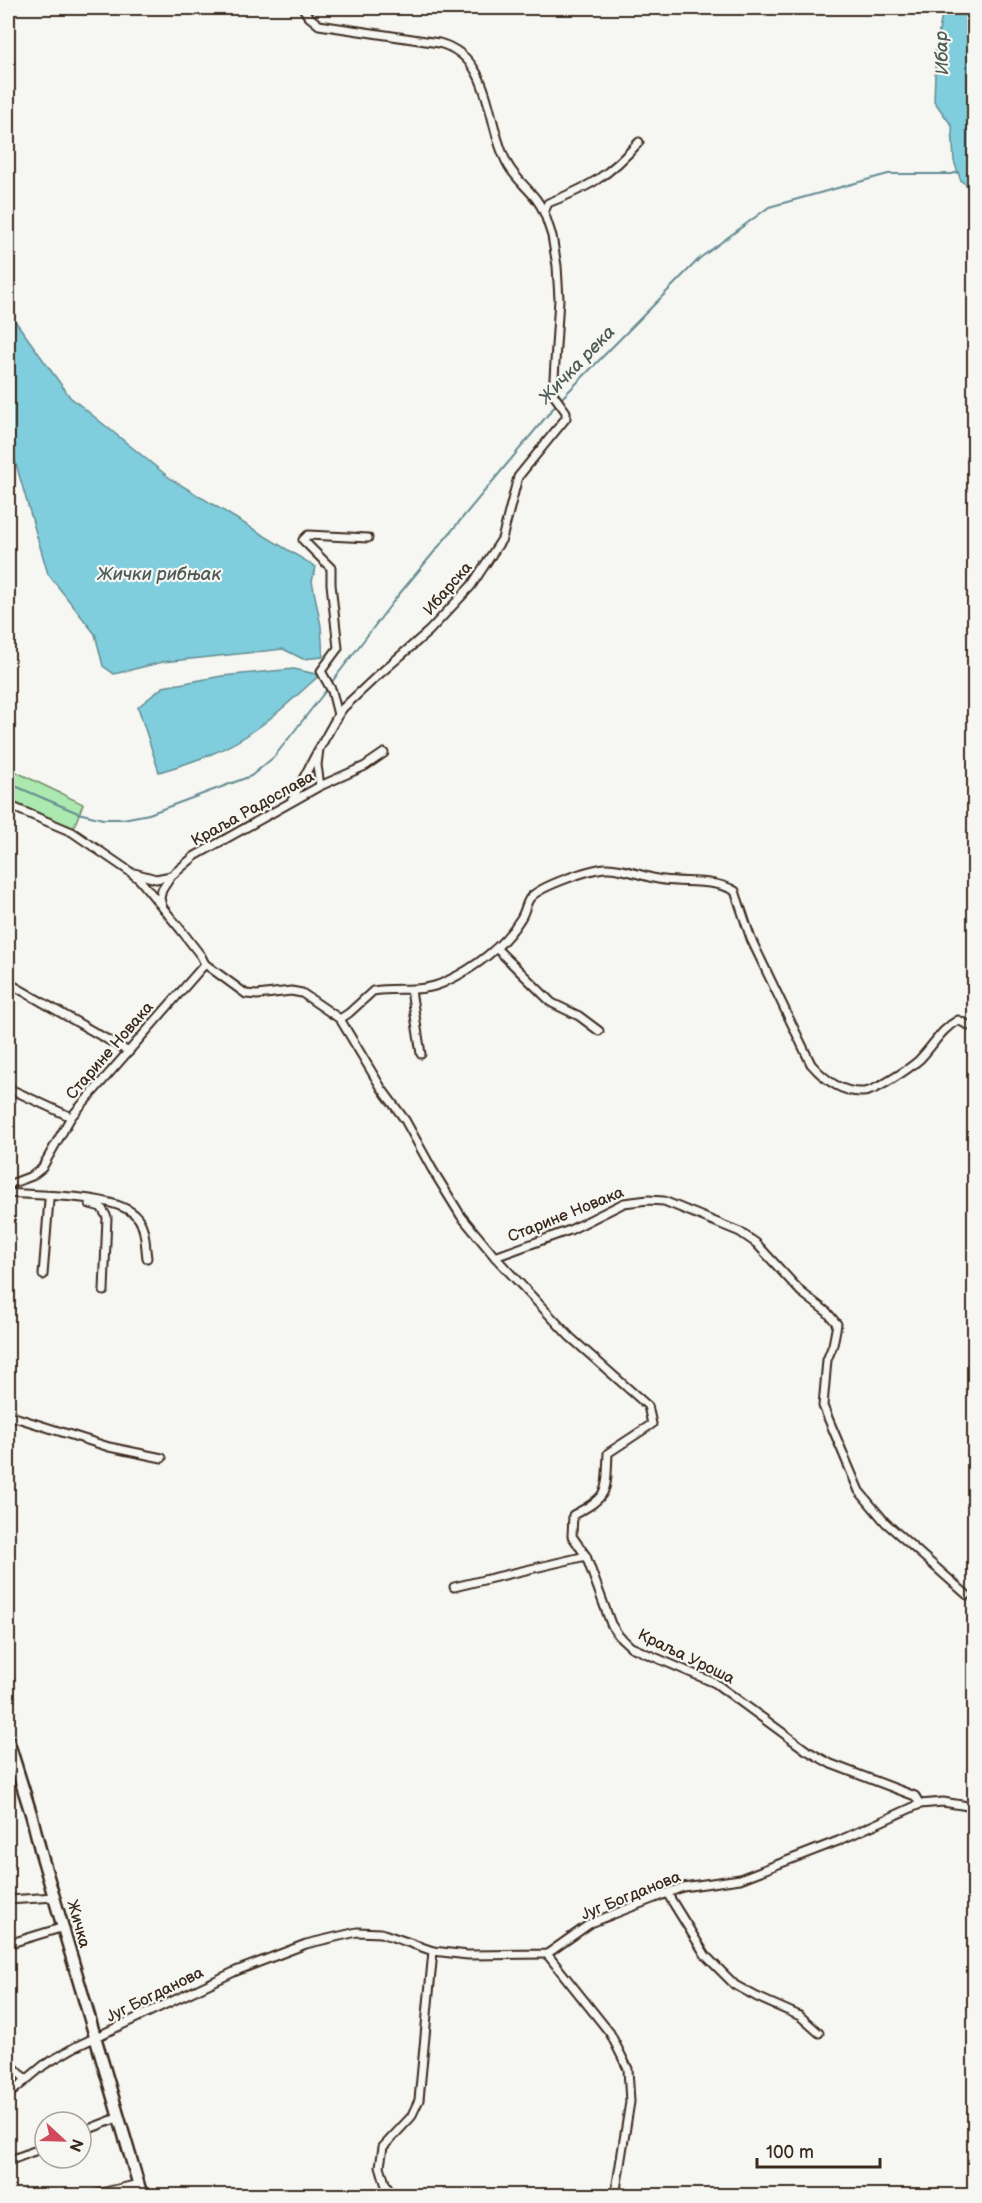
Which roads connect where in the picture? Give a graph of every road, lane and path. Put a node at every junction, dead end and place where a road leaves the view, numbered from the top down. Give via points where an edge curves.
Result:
1 (303, 8) edge
2 (639, 142) dead end
3 (545, 216) junction
4 (368, 538) dead end
5 (338, 716) junction
6 (319, 749) junction
7 (384, 753) dead end
8 (320, 786) junction
9 (292, 801) junction
10 (8, 805) edge
11 (129, 871) junction
12 (171, 876) junction
13 (162, 909) junction
14 (497, 949) junction
15 (205, 964) junction
16 (14, 986) dead end
17 (411, 990) junction
18 (340, 1019) junction
19 (975, 1028) edge
20 (599, 1031) dead end
21 (129, 1052) junction
22 (421, 1054) dead end
23 (8, 1088) edge
24 (71, 1117) junction
25 (8, 1185) edge
26 (8, 1193) edge
27 (21, 1194) junction
28 (49, 1200) junction
29 (495, 1257) junction
30 (147, 1258) dead end
31 (43, 1275) dead end
32 (104, 1291) dead end
33 (8, 1415) edge
34 (162, 1458) dead end
35 (585, 1556) junction
36 (454, 1587) dead end
37 (967, 1595) dead end
38 (8, 1740) edge
39 (920, 1804) junction
40 (975, 1807) edge
41 (668, 1893) junction
42 (55, 1897) junction
43 (8, 1900) edge
44 (64, 1927) junction
45 (8, 1944) edge
46 (433, 1951) junction
47 (547, 1954) junction
48 (819, 2033) dead end
49 (95, 2039) junction
50 (8, 2061) edge
51 (25, 2079) junction
52 (8, 2095) edge
53 (120, 2117) junction
54 (93, 2127) edge
55 (33, 2151) edge
56 (8, 2160) edge
57 (139, 2184) junction
58 (88, 2196) edge
59 (142, 2196) edge
60 (392, 2196) edge
61 (615, 2196) edge

1 - 3 street via 319,25 439,43 454,48 468,60 479,75 508,165
2 - 3 street via 604,177 548,204
3 - 5 street, Ибарска via 557,266 558,328 552,388 567,415 518,477 502,539 471,586
4 - 5 street via 308,535 303,540 332,572 338,644 321,671 332,691
5 - 6 street, Ибарска
6 - 8 street, Ибарска
6 - 9 street, Ибарска
7 - 8 street, Краља Радослава
8 - 9 street, Краља Радослава
9 - 12 street, Краља Радослава via 195,856
10 - 11 street via 72,832
11 - 12 street via 156,879
11 - 13 street
12 - 13 street, Краља Радослава via 162,890
13 - 15 street
14 - 17 street via 444,982
14 - 19 street via 521,918 529,899 574,875 620,868 646,878 718,884 735,891 751,939 811,1064 842,1089 865,1093 897,1077 919,1059 948,1025 958,1020
14 - 20 street via 552,1003
15 - 18 street, Старине Новака via 246,994 291,990 302,993
15 - 21 street, Старине Новака
16 - 21 street
17 - 18 street via 373,991
17 - 22 street
18 - 29 street, Старине Новака via 405,1119 461,1216
21 - 24 street, Старине Новака
23 - 24 street
24 - 25 street, Старине Новака via 42,1168
26 - 27 street
27 - 28 street via 26,1199
27 - 30 street via 74,1197 109,1203 134,1213 143,1229
28 - 31 street
28 - 32 street via 79,1201 104,1211
29 - 35 street, Краља Уроша via 570,1336 648,1406 652,1424 609,1453 606,1488 596,1503 573,1515 572,1536
29 - 37 street, Старине Новака via 570,1230 624,1203 648,1200 683,1208 740,1232 756,1243 837,1324 827,1360 823,1406 859,1491 886,1523
33 - 34 street via 109,1447
35 - 36 street
35 - 39 street, Краља Уроша via 611,1624 631,1647 715,1683 806,1750 831,1764 915,1796
38 - 42 main road, Жичка
39 - 40 street, Југ Богданова via 943,1802
39 - 41 street, Југ Богданова via 740,1879 683,1887
41 - 47 street, Југ Богданова via 591,1923
41 - 48 street via 706,1956 735,1985 800,2016
42 - 43 street
42 - 44 main road, Жичка
44 - 45 street
44 - 49 main road, Жичка
46 - 47 street, Југ Богданова via 468,1955
46 - 49 street, Југ Богданова via 381,1933 357,1932 306,1944 236,1971
46 - 60 street via 419,2100 411,2117 383,2147 380,2166
47 - 61 street via 610,2033 628,2068 630,2102
49 - 51 street, Југ Богданова
49 - 53 main road, Жичка
50 - 51 street
51 - 52 street, Југ Богданова
53 - 54 street
53 - 57 main road, Жичка
55 - 56 street
57 - 58 street
57 - 59 main road, Жичка

